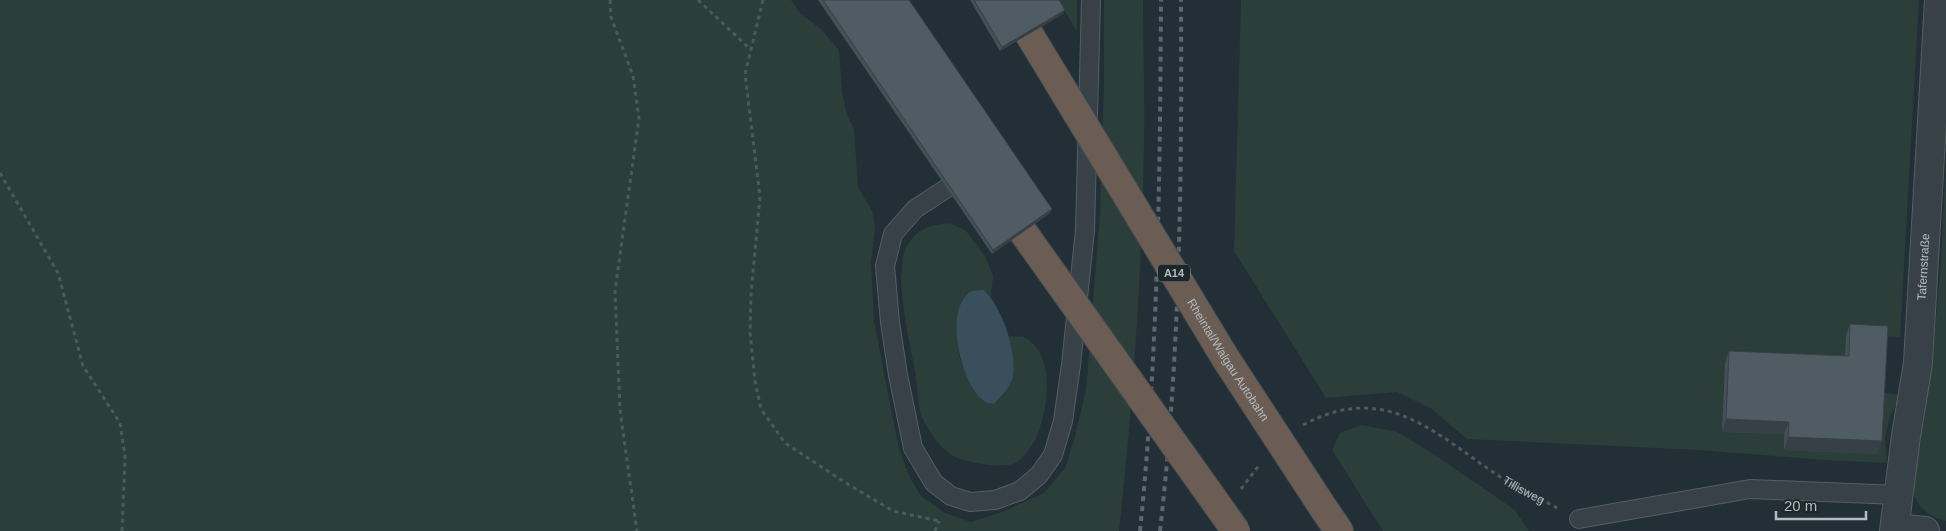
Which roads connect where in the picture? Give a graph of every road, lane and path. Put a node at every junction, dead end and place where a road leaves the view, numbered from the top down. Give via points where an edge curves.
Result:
1 (610, 0) edge
2 (698, 0) edge
3 (763, 0) edge
4 (1091, 0) edge
5 (1939, 0) edge
6 (1029, 34) edge
7 (750, 49) junction
8 (0, 173) edge
9 (947, 188) edge
10 (1023, 232) edge
11 (1296, 428) dead end
12 (1263, 461) dead end
13 (1238, 493) dead end
14 (1899, 495) junction
15 (1579, 519) joint
16 (939, 521) dead end
17 (1895, 529) edge
18 (122, 531) edge
19 (637, 531) edge
20 (1236, 531) edge
21 (1339, 531) edge
22 (1925, 531) edge

1 - 19 path via 611,17 633,76 639,118 615,291 620,410
2 - 7 path
3 - 7 path
4 - 9 lane via 1084,230 1071,365 1062,421 1053,455 1039,475 1020,491 995,500 970,502 950,496 934,483 913,448 895,357 885,266 893,234 916,209
5 - 14 street, Tafernstraße via 1918,363
6 - 21 highway, Rheintal/Walgau Autobahn / A14, bridge via 1226,359
7 - 16 path via 745,74 760,197 750,294 750,333 761,409 785,443 846,483 893,510
8 - 18 path via 58,273 83,366 120,423 125,457
10 - 20 highway, bridge
11 - 15 path, Tillisweg via 1320,416 1349,409 1379,409 1400,415 1426,426 1506,481
12 - 13 path
14 - 15 lane via 1750,489
14 - 17 street, Tafernstraße
17 - 22 street

